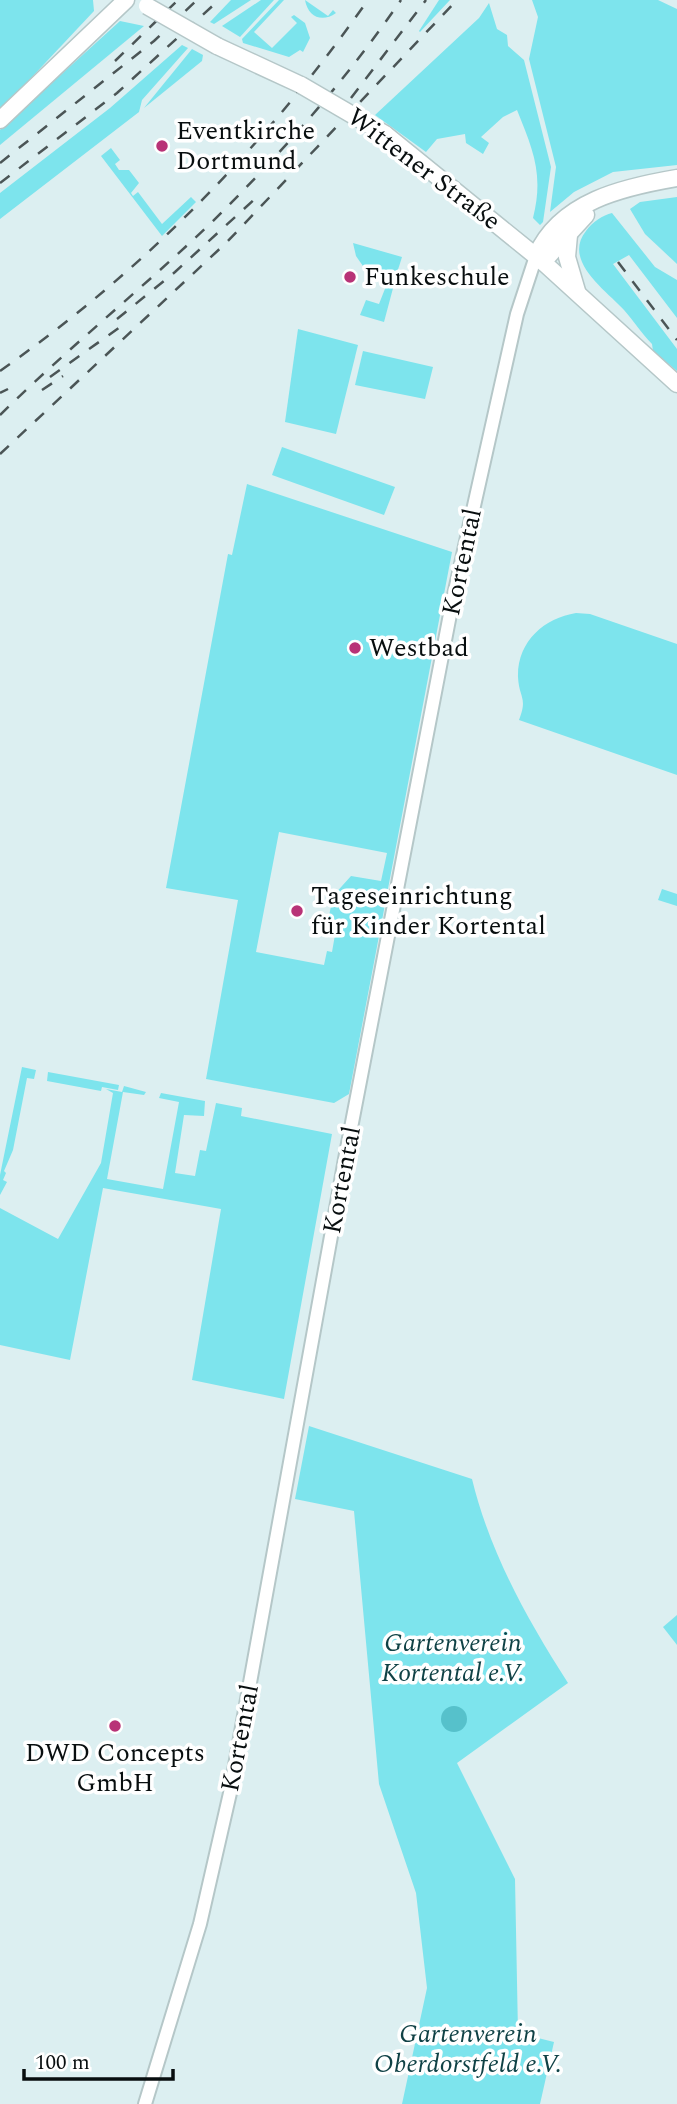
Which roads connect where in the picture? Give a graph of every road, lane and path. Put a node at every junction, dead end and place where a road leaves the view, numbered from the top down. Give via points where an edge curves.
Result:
1 (126, 0) edge
2 (143, 3) edge
3 (0, 120) edge
4 (677, 178) edge
5 (677, 185) edge
6 (571, 230) junction
7 (540, 259) junction
8 (577, 293) junction
9 (677, 384) edge
10 (145, 2104) edge

1 - 3 main road
2 - 7 main road, Wittener Straße, bridge via 385,134
4 - 7 main road, Kortental via 641,183 598,197 544,240
5 - 6 main road, Kortental via 643,190 602,204
6 - 7 main road, Kortental
6 - 8 main road via 567,257
7 - 8 main road, Wittener Straße
7 - 10 street, Kortental via 528,276 452,604 228,1804 200,1924
8 - 9 main road, Wittener Straße

